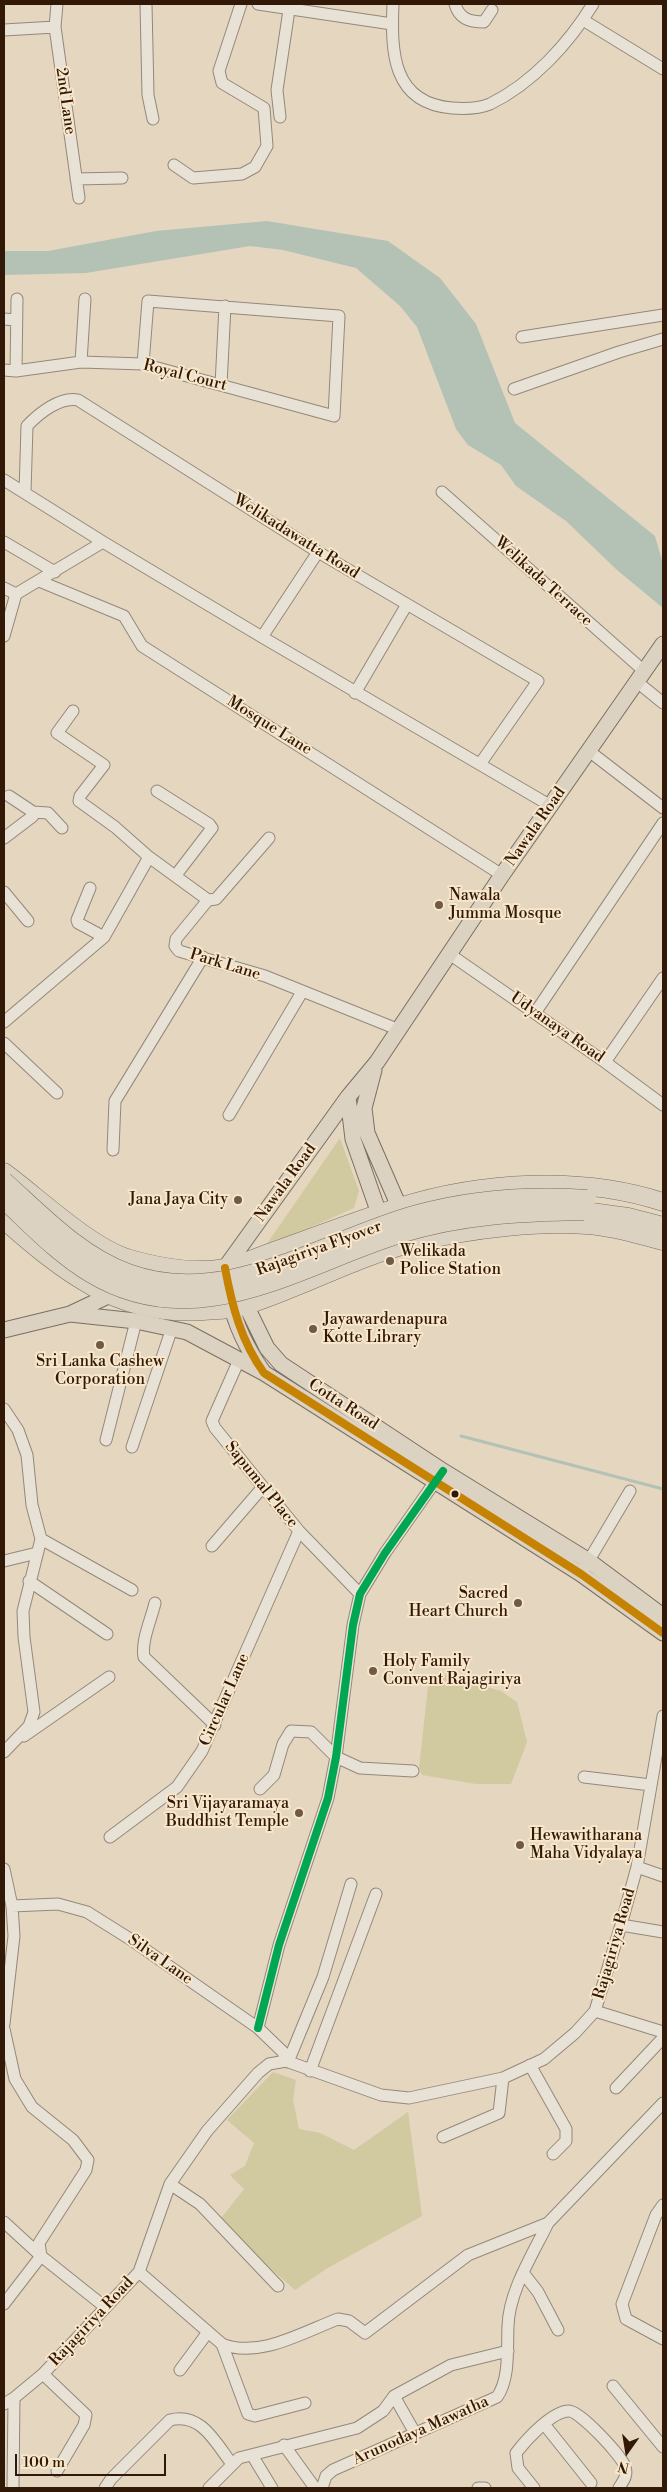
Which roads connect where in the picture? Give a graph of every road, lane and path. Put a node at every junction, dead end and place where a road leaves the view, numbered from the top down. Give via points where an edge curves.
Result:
1 (57, 4) edge
2 (146, 4) edge
3 (241, 4) edge
4 (258, 4) edge
5 (393, 4) edge
6 (455, 4) edge
7 (593, 4) edge
8 (289, 10) junction
9 (492, 10) dead end
10 (583, 20) junction
11 (392, 24) junction
12 (55, 27) junction
13 (4, 30) edge
14 (663, 69) edge
15 (280, 117) dead end
16 (153, 119) dead end
17 (174, 165) dead end
18 (122, 178) dead end
19 (76, 180) junction
20 (79, 198) dead end
21 (17, 299) dead end
22 (86, 299) dead end
23 (224, 306) junction
24 (663, 315) edge
25 (4, 319) edge
26 (16, 320) junction
27 (522, 337) dead end
28 (663, 339) edge
29 (81, 362) junction
30 (143, 364) junction
31 (10, 371) edge
32 (221, 385) junction
33 (514, 389) dead end
34 (4, 480) edge
35 (25, 492) junction
36 (442, 492) dead end
37 (4, 542) edge
38 (103, 542) junction
39 (318, 552) junction
40 (54, 572) junction
41 (39, 581) junction
42 (4, 588) edge
43 (16, 594) junction
44 (406, 606) junction
45 (4, 636) edge
46 (262, 637) junction
47 (663, 644) edge
48 (640, 676) junction
49 (355, 693) junction
50 (663, 703) edge
51 (73, 710) dead end
52 (589, 751) junction
53 (480, 764) junction
54 (157, 790) dead end
55 (9, 796) dead end
56 (551, 806) junction
57 (663, 808) edge
58 (33, 812) junction
59 (663, 823) edge
60 (62, 828) dead end
61 (4, 838) edge
62 (269, 838) dead end
63 (149, 857) junction
64 (176, 875) junction
65 (502, 875) junction
66 (90, 888) dead end
67 (4, 892) edge
68 (208, 900) junction
69 (28, 921) dead end
70 (104, 937) junction
71 (448, 954) junction
72 (202, 957) junction
73 (663, 978) edge
74 (302, 992) junction
75 (535, 1013) junction
76 (4, 1022) edge
77 (397, 1030) junction
78 (4, 1043) edge
79 (377, 1062) junction
80 (605, 1062) junction
81 (57, 1093) dead end
82 (348, 1097) junction
83 (663, 1105) edge
84 (229, 1115) dead end
85 (113, 1150) dead end
86 (4, 1172) edge
87 (4, 1181) edge
88 (511, 1185) junction
89 (4, 1200) edge
90 (663, 1202) edge
91 (399, 1207) junction
92 (379, 1214) junction
93 (663, 1214) edge
94 (4, 1220) edge
95 (515, 1225) junction
96 (663, 1226) edge
97 (663, 1241) edge
98 (414, 1243) junction
99 (393, 1249) junction
100 (126, 1257) junction
101 (225, 1268) junction
102 (108, 1296) junction
103 (125, 1303) junction
104 (240, 1307) junction
105 (70, 1314) junction
106 (136, 1321) junction
107 (4, 1330) edge
108 (179, 1330) junction
109 (239, 1360) junction
110 (278, 1361) junction
111 (266, 1374) junction
112 (4, 1409) edge
113 (106, 1440) dead end
114 (132, 1447) dead end
115 (440, 1476) junction
116 (262, 1488) junction
117 (630, 1491) dead end
118 (299, 1531) junction
119 (41, 1539) junction
120 (212, 1546) dead end
121 (38, 1553) junction
122 (4, 1561) edge
123 (585, 1567) junction
124 (30, 1581) junction
125 (132, 1590) dead end
126 (360, 1594) junction
127 (155, 1603) dead end
128 (663, 1616) edge
129 (663, 1633) edge
130 (107, 1634) dead end
131 (109, 1677) dead end
132 (663, 1716) edge
133 (215, 1725) junction
134 (13, 1743) junction
135 (4, 1752) edge
136 (336, 1757) junction
137 (413, 1771) dead end
138 (584, 1777) dead end
139 (652, 1784) junction
140 (260, 1789) dead end
141 (110, 1837) dead end
142 (637, 1867) junction
143 (4, 1869) edge
144 (663, 1876) edge
145 (351, 1884) dead end
146 (6, 1893) edge
147 (376, 1894) dead end
148 (12, 1906) junction
149 (621, 1925) junction
150 (663, 1932) edge
151 (7, 1964) edge
152 (595, 2011) junction
153 (4, 2024) edge
154 (4, 2028) edge
155 (258, 2028) junction
156 (663, 2032) edge
157 (663, 2038) edge
158 (287, 2062) junction
159 (530, 2065) junction
160 (310, 2071) junction
161 (503, 2078) junction
162 (15, 2079) junction
163 (4, 2084) edge
164 (616, 2088) dead end
165 (663, 2103) edge
166 (443, 2137) dead end
167 (553, 2154) dead end
168 (170, 2184) junction
169 (663, 2205) edge
170 (4, 2222) edge
171 (548, 2222) junction
172 (41, 2256) junction
173 (139, 2272) junction
174 (524, 2274) junction
175 (278, 2286) dead end
176 (4, 2304) edge
177 (105, 2307) junction
178 (558, 2330) dead end
179 (208, 2332) junction
180 (663, 2339) edge
181 (222, 2344) junction
182 (508, 2351) junction
183 (180, 2370) dead end
184 (43, 2374) junction
185 (613, 2386) dead end
186 (394, 2396) junction
187 (9, 2401) edge
188 (305, 2403) dead end
189 (544, 2424) junction
190 (415, 2433) junction
191 (284, 2445) junction
192 (663, 2447) edge
193 (252, 2455) junction
194 (232, 2464) junction
195 (57, 2472) dead end
196 (591, 2483) dead end
197 (212, 2486) edge
198 (13, 2488) edge
199 (104, 2488) edge
200 (272, 2488) edge
201 (315, 2488) edge
202 (322, 2488) edge
203 (478, 2488) edge
204 (485, 2488) edge
205 (534, 2488) edge
206 (619, 2488) edge

1 - 12 street, 2nd Lane
2 - 16 street via 148,95
3 - 17 street via 218,71 222,83 264,108 267,146 255,167 242,174 193,178
4 - 8 street
5 - 11 street
6 - 9 street via 462,17 470,22 484,22
7 - 10 street
8 - 11 street
8 - 15 street via 277,90
10 - 11 street via 576,32 531,77 489,104 469,109 435,106 409,90 394,61
10 - 14 street
12 - 13 street
12 - 19 street, 2nd Lane
18 - 19 street
19 - 20 street, 2nd Lane
21 - 26 street
22 - 29 street
23 - 30 street via 148,301
23 - 32 street
23 - 32 street, Royal Court via 339,316 334,416
24 - 27 street
25 - 26 street
26 - 31 street
28 - 33 street
29 - 30 street, Royal Court
29 - 31 street, Royal Court
30 - 32 street, Royal Court
34 - 35 street
35 - 38 street
35 - 39 street, Welikadawatta Road via 27,426 70,398 127,430
36 - 48 street, Welikada Terrace
37 - 40 street
38 - 40 street
38 - 46 street
39 - 44 street, Welikadawatta Road
39 - 46 street
40 - 41 street
41 - 43 street
41 - 65 street, Mosque Lane via 124,616 142,646
42 - 43 street
43 - 45 street
44 - 49 street
44 - 53 street, Welikadawatta Road via 538,681
46 - 49 street
47 - 48 main road, Nawala Road
48 - 50 street, Welikada Terrace
48 - 52 main road, Nawala Road
49 - 53 street
51 - 63 street via 57,733 104,765 79,801 115,826
52 - 56 main road, Nawala Road
52 - 57 street
53 - 56 street
54 - 64 street via 212,828
55 - 58 street
56 - 65 main road, Nawala Road
58 - 60 street via 48,813
58 - 61 street via 33,816
59 - 75 street
62 - 68 street via 216,899
63 - 64 street
63 - 70 street
64 - 68 street
65 - 71 main road, Nawala Road
66 - 70 street via 77,920
67 - 69 street
68 - 72 street, Park Lane via 176,939 175,946 179,951
70 - 76 street
71 - 75 street, Udyanaya Road
71 - 77 main road, Nawala Road
72 - 74 street, Park Lane via 265,976
72 - 85 street via 115,1101
73 - 80 street
74 - 77 street, Park Lane
74 - 84 street
75 - 80 street, Udyanaya Road
77 - 79 main road, Nawala Road
78 - 81 street
79 - 82 main road, Nawala Road
79 - 91 main road, Nawala Road via 364,1108 367,1133
80 - 83 street, Udyanaya Road
82 - 92 main road via 353,1139
82 - 101 main road, Nawala Road
86 - 100 highway via 91,1239
87 - 93 highway, Rajagiriya Flyover, bridge via 92,1256 128,1273 165,1283 188,1285 236,1279 399,1219 482,1201 525,1197 587,1199 636,1206
88 - 90 highway via 590,1187
88 - 91 highway
88 - 95 highway via 463,1203 458,1212 465,1221
89 - 96 highway, Rajagiriya Flyover, bridge via 58,1250 89,1273 132,1292 176,1299 210,1299 236,1294 400,1234 467,1218 529,1212 597,1212
91 - 92 highway
91 - 98 main road, Nawala Road
92 - 99 main road
92 - 101 highway
94 - 102 highway via 77,1279
95 - 97 highway via 604,1227
95 - 98 highway
98 - 99 highway
99 - 104 highway
100 - 101 highway via 175,1270
100 - 102 main road
101 - 104 main road
102 - 103 highway
102 - 105 main road
103 - 104 highway via 180,1313
103 - 108 main road
104 - 110 main road, Cotta Road
104 - 111 main road, Cotta Road via 253,1357
105 - 106 main road
105 - 107 main road
106 - 108 main road
106 - 113 street
108 - 109 main road
108 - 114 street
109 - 111 main road
109 - 116 street, Sapumal Place via 212,1421
110 - 111 main road
110 - 115 main road, Cotta Road
111 - 115 main road, Cotta Road
112 - 119 street via 18,1430 27,1455 32,1505
115 - 123 main road, Cotta Road
115 - 126 street
116 - 118 street, Sapumal Place
116 - 120 street
117 - 123 street
118 - 126 street, Sapumal Place
118 - 133 street, Circular Lane
119 - 121 street
119 - 125 street
121 - 122 street
121 - 124 street
123 - 128 main road, Cotta Road
123 - 129 main road, Cotta Road
124 - 130 street
124 - 134 street via 23,1611 34,1712 29,1726
126 - 136 street
127 - 133 street via 144,1639 144,1658
131 - 134 street
132 - 139 street, Rajagiriya Road
133 - 141 street, Circular Lane via 202,1751 177,1787
134 - 135 street
136 - 137 street via 360,1768
136 - 140 street via 311,1732 291,1731 283,1744 274,1775
136 - 155 street via 328,1798 279,1945
138 - 139 street
139 - 142 street, Rajagiriya Road
142 - 144 street
142 - 149 street, Rajagiriya Road
143 - 146 street
145 - 158 street via 323,1977
146 - 148 street
147 - 160 street
148 - 151 street via 14,1936
148 - 155 street, Silva Lane via 58,1904 87,1912
149 - 150 street
149 - 152 street, Rajagiriya Road
151 - 153 street
152 - 156 street
152 - 159 street, Rajagiriya Road via 575,2034
154 - 162 street
155 - 158 street, Silva Lane via 283,2052
157 - 164 street
158 - 160 street, Rajagiriya Road
158 - 168 street, Rajagiriya Road via 269,2064 258,2073 207,2131
159 - 161 street, Rajagiriya Road
159 - 167 street via 566,2129 566,2142
160 - 161 street, Rajagiriya Road via 381,2095 409,2098
161 - 166 street via 499,2113
162 - 163 street
162 - 172 street via 32,2107 73,2140 88,2160 86,2170 39,2243
165 - 171 street
168 - 173 street, Rajagiriya Road
168 - 175 street via 200,2204
169 - 180 street via 656,2215 622,2304 626,2319
170 - 172 street
171 - 174 street, Arunodaya Mawatha
171 - 181 street via 468,2255 365,2333 349,2321 338,2319 260,2348 233,2349
172 - 176 street
172 - 177 street
173 - 177 street, Rajagiriya Road
173 - 179 street
174 - 178 street via 538,2292
174 - 182 street, Arunodaya Mawatha via 508,2324
177 - 184 street, Rajagiriya Road
179 - 181 street
179 - 183 street
181 - 188 street via 248,2414 255,2416
182 - 186 street via 451,2365
182 - 190 street, Arunodaya Mawatha via 502,2390 497,2397
184 - 187 street, Rajagiriya Road
184 - 195 street via 86,2415 84,2425
185 - 192 street
186 - 190 street
186 - 191 street via 383,2411 357,2428
187 - 198 street
189 - 196 street
189 - 205 street via 516,2453 518,2468
189 - 206 street via 558,2413 571,2411 583,2417 625,2465 626,2476
190 - 202 street, Arunodaya Mawatha via 333,2470 326,2476
191 - 193 street
191 - 201 street
193 - 194 street via 239,2458
193 - 200 street
194 - 197 street
194 - 199 street via 198,2422 182,2416 170,2420
203 - 204 street

